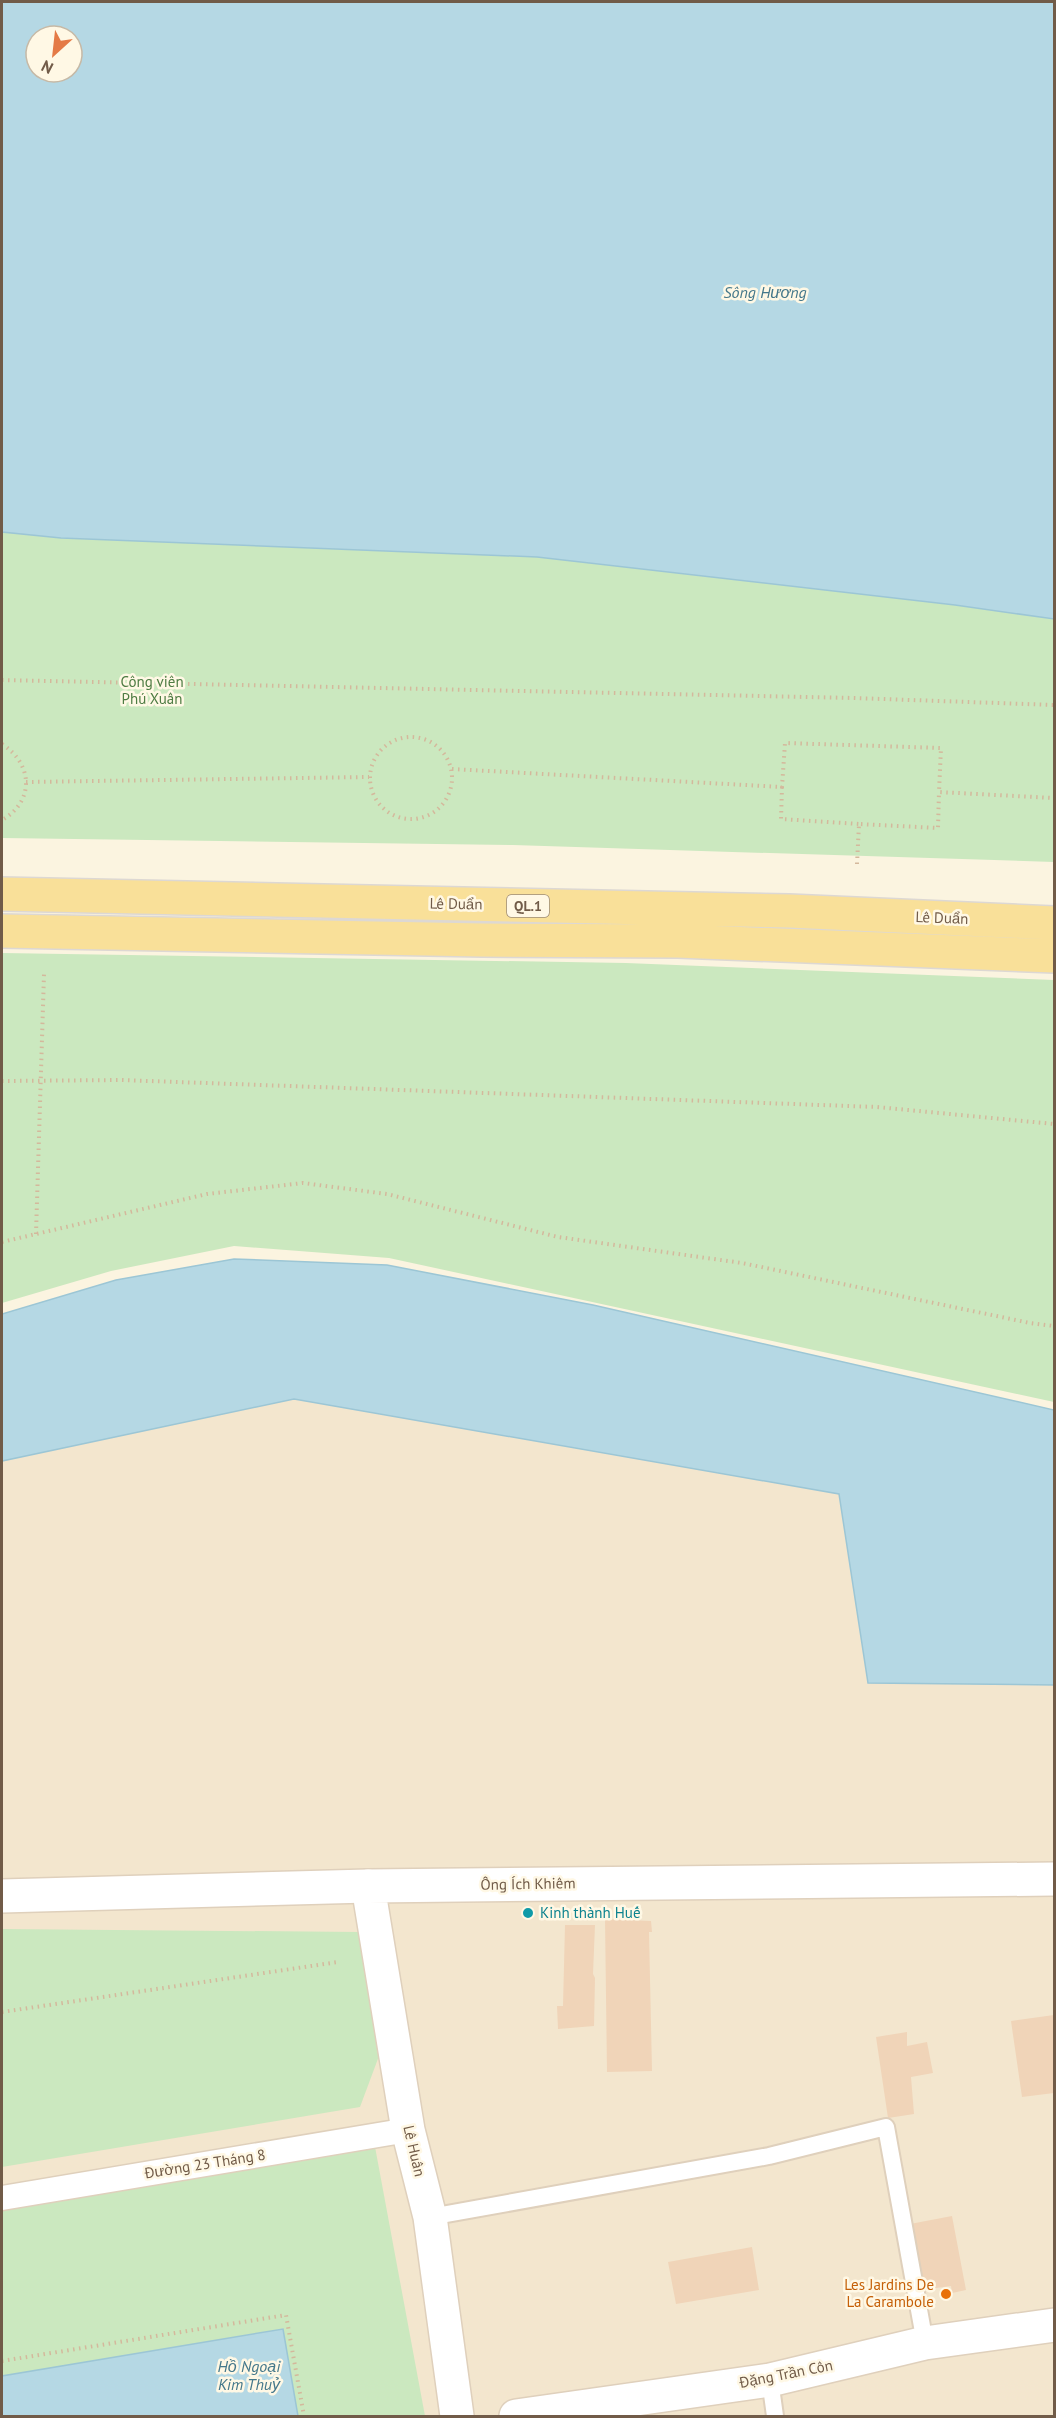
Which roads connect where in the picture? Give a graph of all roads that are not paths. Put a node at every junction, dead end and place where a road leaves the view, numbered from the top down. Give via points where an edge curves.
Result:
1 (2, 894) edge
2 (1054, 923) edge
3 (2, 931) edge
4 (1054, 956) edge
5 (1054, 1879) edge
6 (368, 1886) junction
7 (2, 1896) edge
8 (408, 2130) junction
9 (2, 2198) edge
10 (430, 2217) junction
11 (1054, 2325) edge
12 (925, 2343) junction
13 (770, 2380) junction
14 (457, 2416) edge
15 (516, 2416) edge
16 (775, 2416) edge

1 - 2 main road, Lê Duẩn / QL.1 via 789,911
3 - 4 main road via 678,941
5 - 6 street, Ông Ích Khiêm
6 - 7 street, Ông Ích Khiêm
6 - 8 street, Lê Huân
8 - 9 street, Đường 23 Tháng 8
8 - 10 street, Lê Huân
10 - 12 lane via 769,2156 885,2127
10 - 14 street, Lê Huân
11 - 12 street, Đặng Trần Côn
12 - 13 street, Đặng Trần Côn
13 - 15 street, Đặng Trần Côn
13 - 16 lane

